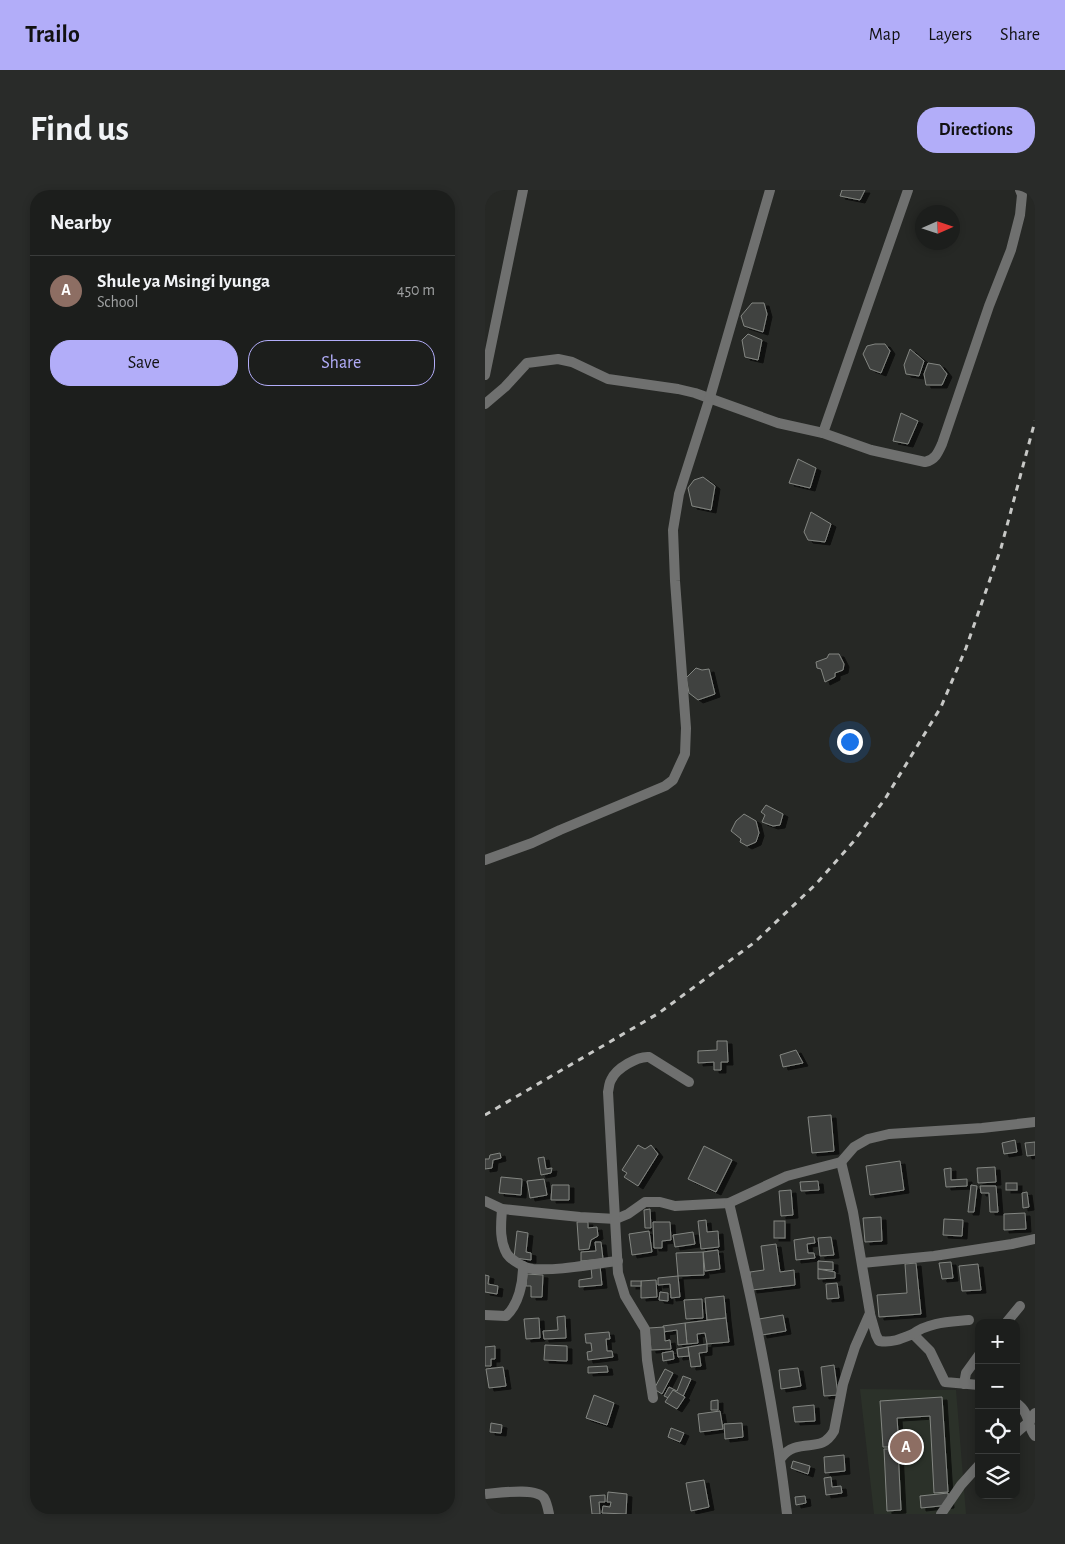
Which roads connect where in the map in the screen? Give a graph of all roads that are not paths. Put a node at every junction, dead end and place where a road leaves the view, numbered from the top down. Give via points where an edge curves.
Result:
1 (523, 190) edge
2 (770, 190) edge
3 (908, 190) edge
4 (1020, 190) edge
5 (485, 375) edge
6 (710, 397) junction
7 (485, 404) edge
8 (823, 433) junction
9 (485, 860) edge
10 (689, 1082) dead end
11 (1035, 1122) edge
12 (841, 1162) junction
13 (485, 1201) edge
14 (729, 1203) junction
15 (501, 1209) junction
16 (616, 1219) junction
17 (1035, 1238) edge
18 (618, 1261) junction
19 (862, 1263) junction
20 (523, 1266) junction
21 (1020, 1306) dead end
22 (870, 1313) junction
23 (485, 1315) edge
24 (1009, 1319) edge
25 (969, 1320) dead end
26 (913, 1334) junction
27 (975, 1362) edge
28 (964, 1384) junction
29 (975, 1385) edge
30 (653, 1398) dead end
31 (1020, 1405) edge
32 (1033, 1417) edge
33 (1020, 1429) edge
34 (1035, 1436) edge
35 (781, 1458) junction
36 (975, 1469) edge
37 (485, 1494) edge
38 (549, 1514) edge
39 (787, 1514) edge
40 (942, 1514) edge

1 - 5 street
2 - 6 street
3 - 8 street
4 - 8 street via 1020,215 1011,250 935,457 925,462 871,450
6 - 7 street via 679,388 607,379 572,362 558,359 527,363
6 - 8 street via 778,423
6 - 9 street via 679,494 673,530 686,728 685,754 679,768 673,780 665,786
10 - 16 street via 643,1056 622,1068 610,1080 608,1107
11 - 12 street via 889,1134 868,1139
12 - 14 street via 780,1179
12 - 19 street
13 - 15 street
14 - 16 street via 675,1206 645,1202
14 - 35 street via 763,1355
15 - 16 street
15 - 20 street via 503,1243 508,1254
16 - 18 street
17 - 19 street via 934,1256
18 - 20 street via 560,1268 532,1269
18 - 30 street via 620,1284 645,1329
19 - 22 street
20 - 23 street via 523,1280 511,1311 506,1316
21 - 24 street
22 - 26 street via 879,1341 888,1343
22 - 35 street via 843,1384 831,1437 819,1445 794,1448
25 - 26 street via 938,1323
26 - 28 street via 930,1351 945,1382
27 - 28 street
28 - 29 street
31 - 32 street
32 - 33 street
32 - 34 street via 1031,1432
35 - 39 street
36 - 40 street
37 - 38 street via 533,1491 543,1496

